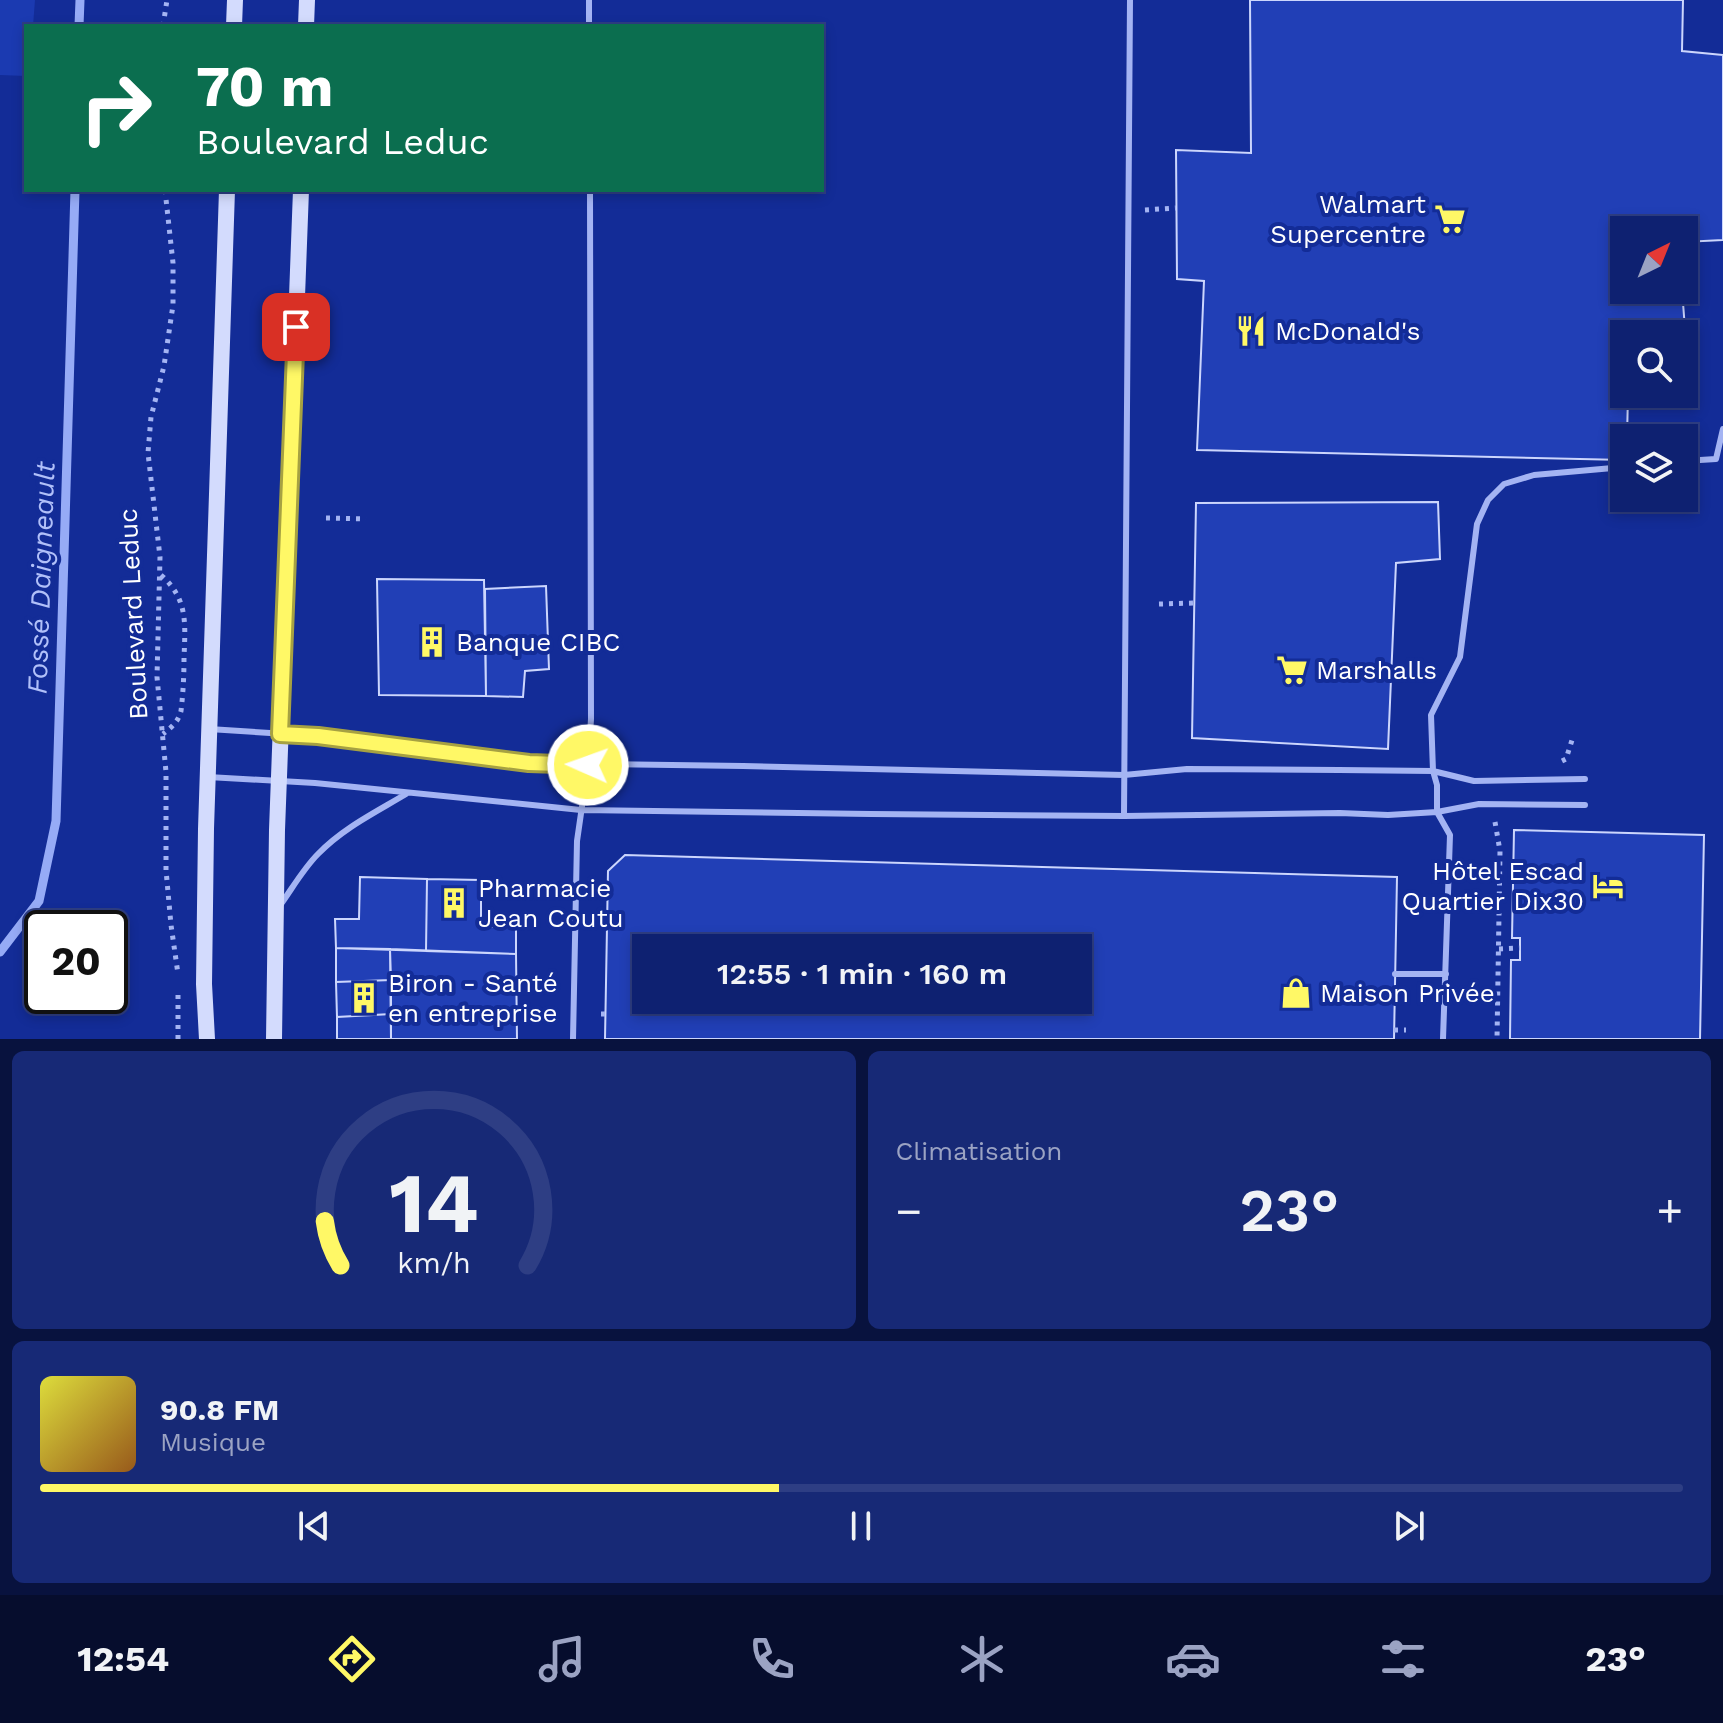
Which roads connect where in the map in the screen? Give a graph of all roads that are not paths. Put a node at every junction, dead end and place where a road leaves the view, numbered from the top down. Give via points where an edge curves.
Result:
1 (235, 0) edge
2 (307, 0) edge
3 (589, 0) edge
4 (1130, 0) edge
5 (234, 24) edge
6 (306, 24) edge
7 (589, 24) edge
8 (227, 192) edge
9 (301, 192) edge
10 (590, 192) edge
11 (1723, 429) edge
12 (1698, 460) edge
13 (1610, 468) edge
14 (209, 729) junction
15 (280, 734) junction
16 (588, 765) junction
17 (1433, 771) junction
18 (1124, 775) junction
19 (208, 777) junction
20 (1585, 779) dead end
21 (279, 781) junction
22 (407, 794) junction
23 (1585, 805) dead end
24 (581, 810) junction
25 (1437, 812) junction
26 (1124, 816) junction
27 (275, 913) junction
28 (1395, 974) dead end
29 (1446, 974) junction
30 (207, 1039) edge
31 (274, 1039) edge
32 (573, 1039) edge
33 (1443, 1039) edge

1 - 5 street
2 - 6 street
3 - 7 lane
4 - 18 lane
8 - 14 street
9 - 15 street
10 - 16 lane
11 - 12 lane via 1716,459
13 - 17 lane via 1534,475 1504,484 1488,500 1477,524 1460,657 1431,715
14 - 15 lane
14 - 19 street
15 - 16 lane
15 - 21 street
16 - 18 lane
16 - 24 lane
17 - 18 lane via 1187,769
17 - 20 lane via 1474,781
17 - 25 lane
18 - 26 lane
19 - 21 lane
19 - 30 street
21 - 22 lane
21 - 27 street
22 - 24 lane
22 - 27 lane via 330,842
23 - 25 lane via 1479,804
24 - 26 lane
24 - 32 lane
25 - 26 lane
25 - 29 lane via 1450,835
27 - 31 street
28 - 29 lane
29 - 33 lane

